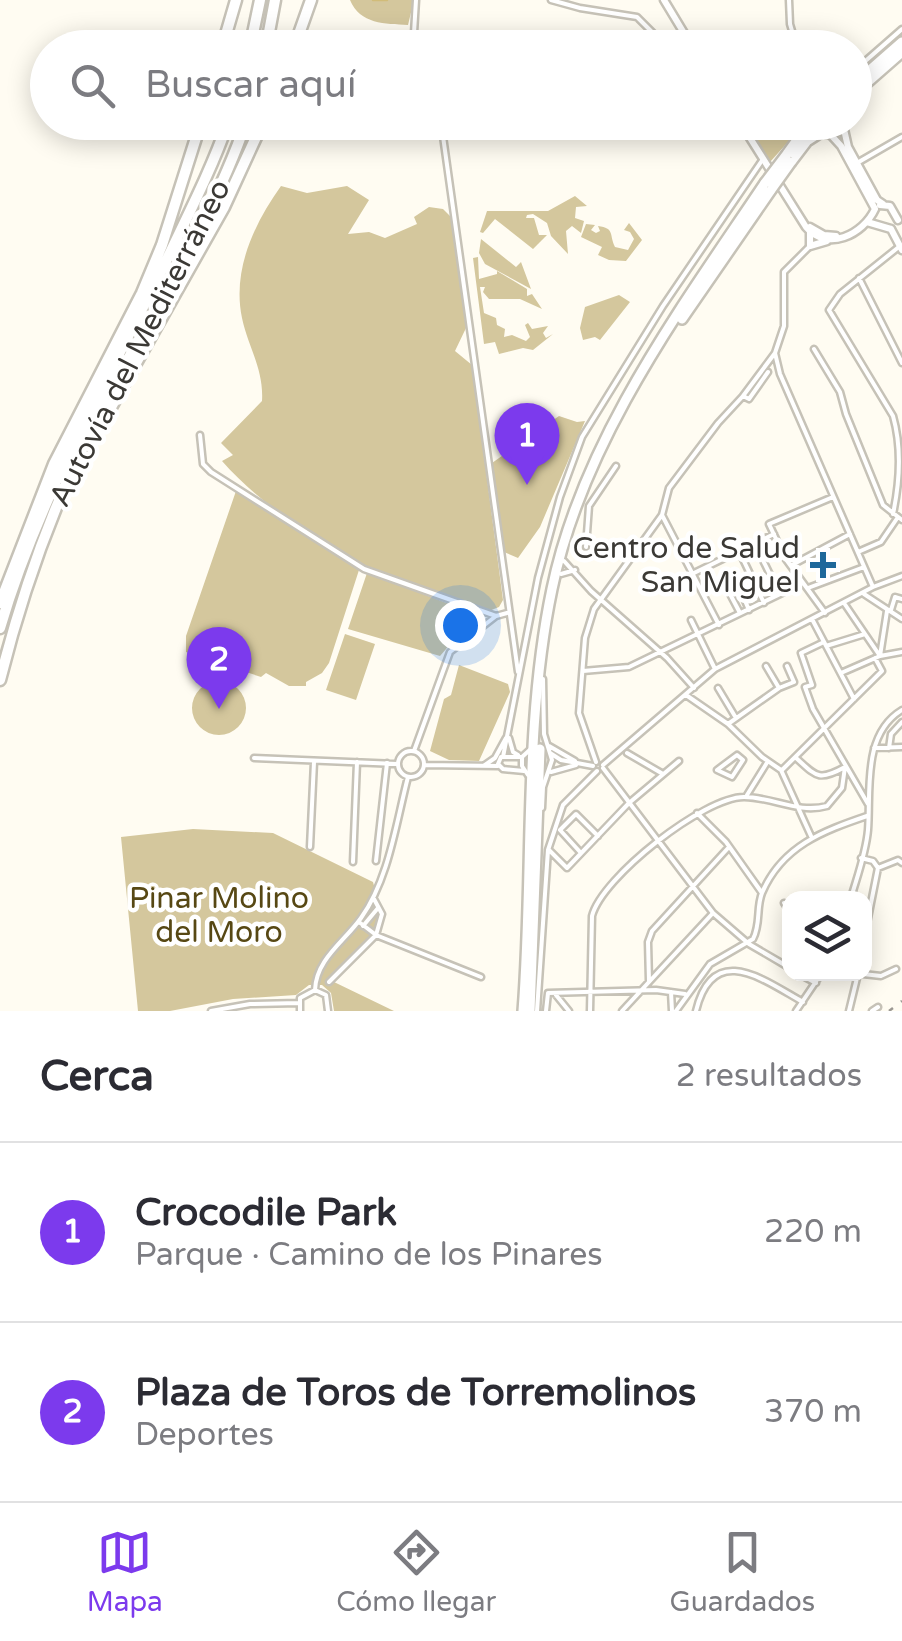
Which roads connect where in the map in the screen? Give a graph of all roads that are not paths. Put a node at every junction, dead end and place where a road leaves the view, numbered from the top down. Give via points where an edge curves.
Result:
1 (236, 0) edge
2 (260, 0) edge
3 (275, 0) edge
4 (311, 0) edge
5 (416, 0) edge
6 (552, 0) edge
7 (664, 0) edge
8 (789, 0) edge
9 (902, 28) edge
10 (227, 30) edge
11 (254, 30) edge
12 (269, 30) edge
13 (300, 30) edge
14 (414, 30) edge
15 (650, 30) edge
16 (682, 30) edge
17 (792, 30) edge
18 (902, 42) edge
19 (902, 52) edge
20 (872, 55) edge
21 (872, 68) edge
22 (872, 78) edge
23 (902, 138) edge
24 (195, 140) edge
25 (221, 140) edge
26 (238, 140) edge
27 (254, 140) edge
28 (443, 140) edge
29 (752, 140) edge
30 (800, 140) edge
31 (807, 140) edge
32 (834, 140) edge
33 (847, 140) edge
34 (789, 158) junction
35 (764, 159) junction
36 (857, 163) junction
37 (772, 186) junction
38 (884, 204) junction
39 (875, 210) junction
40 (900, 220) edge
41 (867, 222) junction
42 (880, 224) junction
43 (891, 229) junction
44 (811, 230) junction
45 (851, 232) junction
46 (841, 236) junction
47 (818, 238) junction
48 (831, 240) junction
49 (810, 246) junction
50 (901, 248) edge
51 (860, 278) junction
52 (814, 349) dead end
53 (776, 353) junction
54 (902, 363) edge
55 (768, 372) dead end
56 (743, 396) junction
57 (902, 415) edge
58 (893, 416) junction
59 (200, 435) dead end
60 (76, 466) junction
61 (616, 466) dead end
62 (833, 497) junction
63 (662, 515) junction
64 (898, 517) edge
65 (774, 534) junction
66 (850, 534) junction
67 (755, 544) junction
68 (586, 546) dead end
69 (739, 551) junction
70 (858, 553) junction
71 (564, 561) junction
72 (791, 566) junction
73 (864, 567) junction
74 (575, 570) junction
75 (694, 573) junction
76 (560, 574) junction
77 (902, 576) edge
78 (803, 583) junction
79 (873, 587) junction
80 (808, 588) junction
81 (862, 593) junction
82 (780, 595) junction
83 (602, 598) junction
84 (899, 598) edge
85 (0, 603) edge
86 (764, 603) junction
87 (844, 603) junction
88 (749, 610) junction
89 (889, 611) junction
90 (509, 612) junction
91 (825, 613) junction
92 (740, 614) junction
93 (496, 616) junction
94 (812, 619) junction
95 (902, 619) edge
96 (691, 620) dead end
97 (719, 625) junction
98 (0, 628) edge
99 (865, 634) junction
100 (698, 635) junction
101 (825, 644) junction
102 (660, 652) junction
103 (902, 652) edge
104 (877, 657) junction
105 (804, 663) junction
106 (766, 666) dead end
107 (715, 669) junction
108 (583, 672) junction
109 (840, 673) junction
110 (809, 674) junction
111 (520, 676) junction
112 (0, 680) edge
113 (794, 681) junction
114 (805, 687) junction
115 (694, 688) junction
116 (718, 688) dead end
117 (778, 688) junction
118 (686, 694) junction
119 (854, 699) junction
120 (902, 710) edge
121 (536, 713) junction
122 (736, 718) junction
123 (902, 722) edge
124 (728, 724) junction
125 (824, 728) junction
126 (508, 734) junction
127 (750, 746) junction
128 (902, 747) edge
129 (543, 748) junction
130 (874, 748) junction
131 (889, 748) junction
132 (414, 751) junction
133 (627, 754) dead end
134 (740, 756) junction
135 (505, 757) junction
136 (522, 757) junction
137 (794, 757) junction
138 (254, 758) dead end
139 (314, 760) junction
140 (768, 760) junction
141 (679, 761) dead end
142 (357, 762) junction
143 (386, 764) junction
144 (397, 764) junction
145 (424, 764) junction
146 (579, 764) junction
147 (481, 766) junction
148 (498, 766) junction
149 (598, 766) junction
150 (845, 767) junction
151 (508, 769) junction
152 (782, 770) junction
153 (534, 774) junction
154 (663, 774) junction
155 (408, 777) junction
156 (746, 797) junction
157 (629, 804) junction
158 (868, 804) junction
159 (797, 808) junction
160 (697, 813) junction
161 (867, 816) junction
162 (598, 836) junction
163 (810, 836) junction
164 (658, 842) junction
165 (729, 847) junction
166 (310, 848) dead end
167 (543, 848) junction
168 (581, 853) junction
169 (861, 858) junction
170 (901, 859) edge
171 (376, 861) dead end
172 (353, 862) dead end
173 (878, 868) junction
174 (692, 887) junction
175 (853, 891) edge
176 (762, 892) junction
177 (872, 898) edge
178 (374, 899) junction
179 (378, 908) junction
180 (713, 913) junction
181 (361, 924) junction
182 (376, 936) junction
183 (749, 944) junction
184 (782, 963) edge
185 (896, 969) dead end
186 (872, 975) edge
187 (481, 977) dead end
188 (649, 981) junction
189 (812, 981) edge
190 (858, 981) edge
191 (330, 982) dead end
192 (816, 983) joint
193 (314, 990) junction
194 (640, 990) junction
195 (590, 992) junction
196 (671, 992) junction
197 (552, 993) junction
198 (687, 994) junction
199 (803, 1002) junction
200 (299, 1003) junction
201 (211, 1011) edge
202 (300, 1011) edge
203 (328, 1011) edge
204 (530, 1011) edge
205 (546, 1011) edge
206 (568, 1011) edge
207 (590, 1011) edge
208 (622, 1011) edge
209 (674, 1011) edge
210 (696, 1011) edge
211 (796, 1011) edge
212 (849, 1011) edge

1 - 10 highway
2 - 11 highway
3 - 12 highway
4 - 13 highway
5 - 14 street
6 - 15 street via 637,17
7 - 16 main road
8 - 17 street
9 - 20 street
18 - 21 main road
19 - 22 main road
23 - 36 street
24 - 85 highway via 162,245 48,475
25 - 98 highway, Autovía del Mediterráneo via 54,481
26 - 60 highway, Autovía del Mediterráneo
27 - 60 highway via 209,234
28 - 90 street
29 - 35 main road
30 - 34 main road
31 - 34 main road
32 - 39 main road
33 - 36 main road
34 - 37 main road, bridge
35 - 37 main road
35 - 111 street via 582,437 547,540
36 - 38 main road
37 - 44 main road
37 - 71 main road via 630,404 576,518
37 - 121 main road via 648,361 572,516 552,587
38 - 39 main road
38 - 40 main road
39 - 41 main road
39 - 42 main road
40 - 43 main road
41 - 42 main road
41 - 45 main road
42 - 43 main road
43 - 50 main road
44 - 46 main road
44 - 47 main road
44 - 49 main road
45 - 46 main road
45 - 48 main road
46 - 47 main road
47 - 48 main road
47 - 49 street
48 - 49 main road
49 - 53 street via 784,272 784,326
50 - 51 street
51 - 54 street
51 - 58 street via 829,310
52 - 64 street via 840,392 883,505
53 - 56 street
53 - 62 street
55 - 56 street via 749,399
56 - 63 street via 668,488
57 - 58 street
58 - 64 street
59 - 93 street via 211,472 364,568
60 - 112 highway, Autovía del Mediterráneo via 38,553
61 - 68 street via 589,506
62 - 65 street via 769,524
62 - 66 street
63 - 75 street
63 - 83 street
64 - 70 street via 882,542
65 - 67 street
65 - 72 street
66 - 70 street
66 - 72 street
67 - 69 street
67 - 82 street
69 - 75 street
69 - 86 street
70 - 73 street
71 - 74 street
71 - 76 main road
72 - 78 street
73 - 79 street
73 - 80 street
74 - 76 street
74 - 83 street
75 - 97 street
76 - 129 main road via 543,679
77 - 79 street
78 - 80 street
78 - 82 street
79 - 81 street
80 - 91 street
81 - 87 street
81 - 89 street
82 - 86 street
83 - 102 street
83 - 108 street via 585,638
84 - 89 street
86 - 88 street
87 - 91 street
87 - 99 street
88 - 92 street
88 - 92 street via 740,589 733,590
89 - 95 street
89 - 104 street
90 - 93 street
90 - 111 street
91 - 94 street
92 - 97 street
93 - 132 street via 450,652
94 - 101 street
94 - 107 street
96 - 100 street
97 - 100 street
99 - 101 street
99 - 104 street
100 - 102 street
100 - 107 street
101 - 105 street via 801,652
101 - 109 street
102 - 108 street via 618,670
102 - 115 street
103 - 104 street
104 - 109 street
104 - 119 street via 882,671
105 - 110 street
105 - 113 street via 789,667
106 - 117 street
107 - 115 street
108 - 149 street via 579,713
109 - 119 street
110 - 113 street
110 - 114 street via 812,685
111 - 126 street
113 - 114 street via 797,690
113 - 117 street
114 - 125 street
115 - 118 street
116 - 122 street
117 - 122 street
118 - 124 street
118 - 149 street
119 - 125 street
120 - 130 street via 880,730
121 - 129 main road
121 - 136 street
122 - 124 street
123 - 131 street
124 - 127 street
125 - 137 street
125 - 150 street
126 - 135 street
126 - 136 street via 513,752
126 - 147 street via 495,758
127 - 134 street
127 - 140 street
128 - 131 street
129 - 136 street
129 - 146 street
129 - 153 main road
129 - 153 street via 552,765
130 - 131 street
130 - 158 street
132 - 144 street via 402,753
132 - 145 street
133 - 154 street
134 - 134 street via 732,777 717,770 738,755
135 - 136 street
135 - 148 street
135 - 151 street
136 - 153 street
137 - 150 street via 819,777
137 - 152 street
138 - 139 street
139 - 142 street
139 - 166 street
140 - 152 street
140 - 156 street
141 - 154 street
142 - 143 street
142 - 172 street
143 - 144 street
143 - 171 street
144 - 155 street
145 - 147 street
145 - 155 street
146 - 149 street
146 - 153 street
147 - 148 street
148 - 151 street
149 - 157 street
149 - 167 street via 563,805
150 - 158 street
150 - 159 street via 842,788 827,806
151 - 153 street
152 - 159 street
153 - 167 main road
153 - 204 main road
154 - 157 street
155 - 178 street
156 - 159 street
156 - 160 street
157 - 162 street
157 - 164 street
158 - 161 street
159 - 163 street
160 - 164 street
160 - 165 street
161 - 163 street
161 - 169 street
162 - 168 street
162 - 168 street via 576,814 560,830
163 - 176 street
164 - 174 street
164 - 195 street via 596,902
165 - 174 street
165 - 176 street
167 - 168 street via 566,868
167 - 204 main road
169 - 173 street
169 - 175 street
170 - 173 street
173 - 177 street
174 - 180 street
174 - 188 street via 650,936
176 - 183 street
178 - 179 street
178 - 181 street
179 - 181 street
179 - 182 street
180 - 183 street
180 - 188 street
181 - 182 street
181 - 193 street via 325,960
182 - 187 street
182 - 191 street
183 - 184 street
183 - 198 street via 716,960
185 - 186 street
188 - 194 street
189 - 192 street
190 - 212 street
192 - 199 street
193 - 200 street
193 - 203 street via 327,997
194 - 195 street
194 - 196 street
194 - 208 street
195 - 197 street
195 - 207 street
196 - 198 street
196 - 209 street
197 - 205 street
197 - 206 street
198 - 209 street
199 - 210 street via 750,972 733,970 714,980
199 - 211 street
200 - 201 street
200 - 202 street

